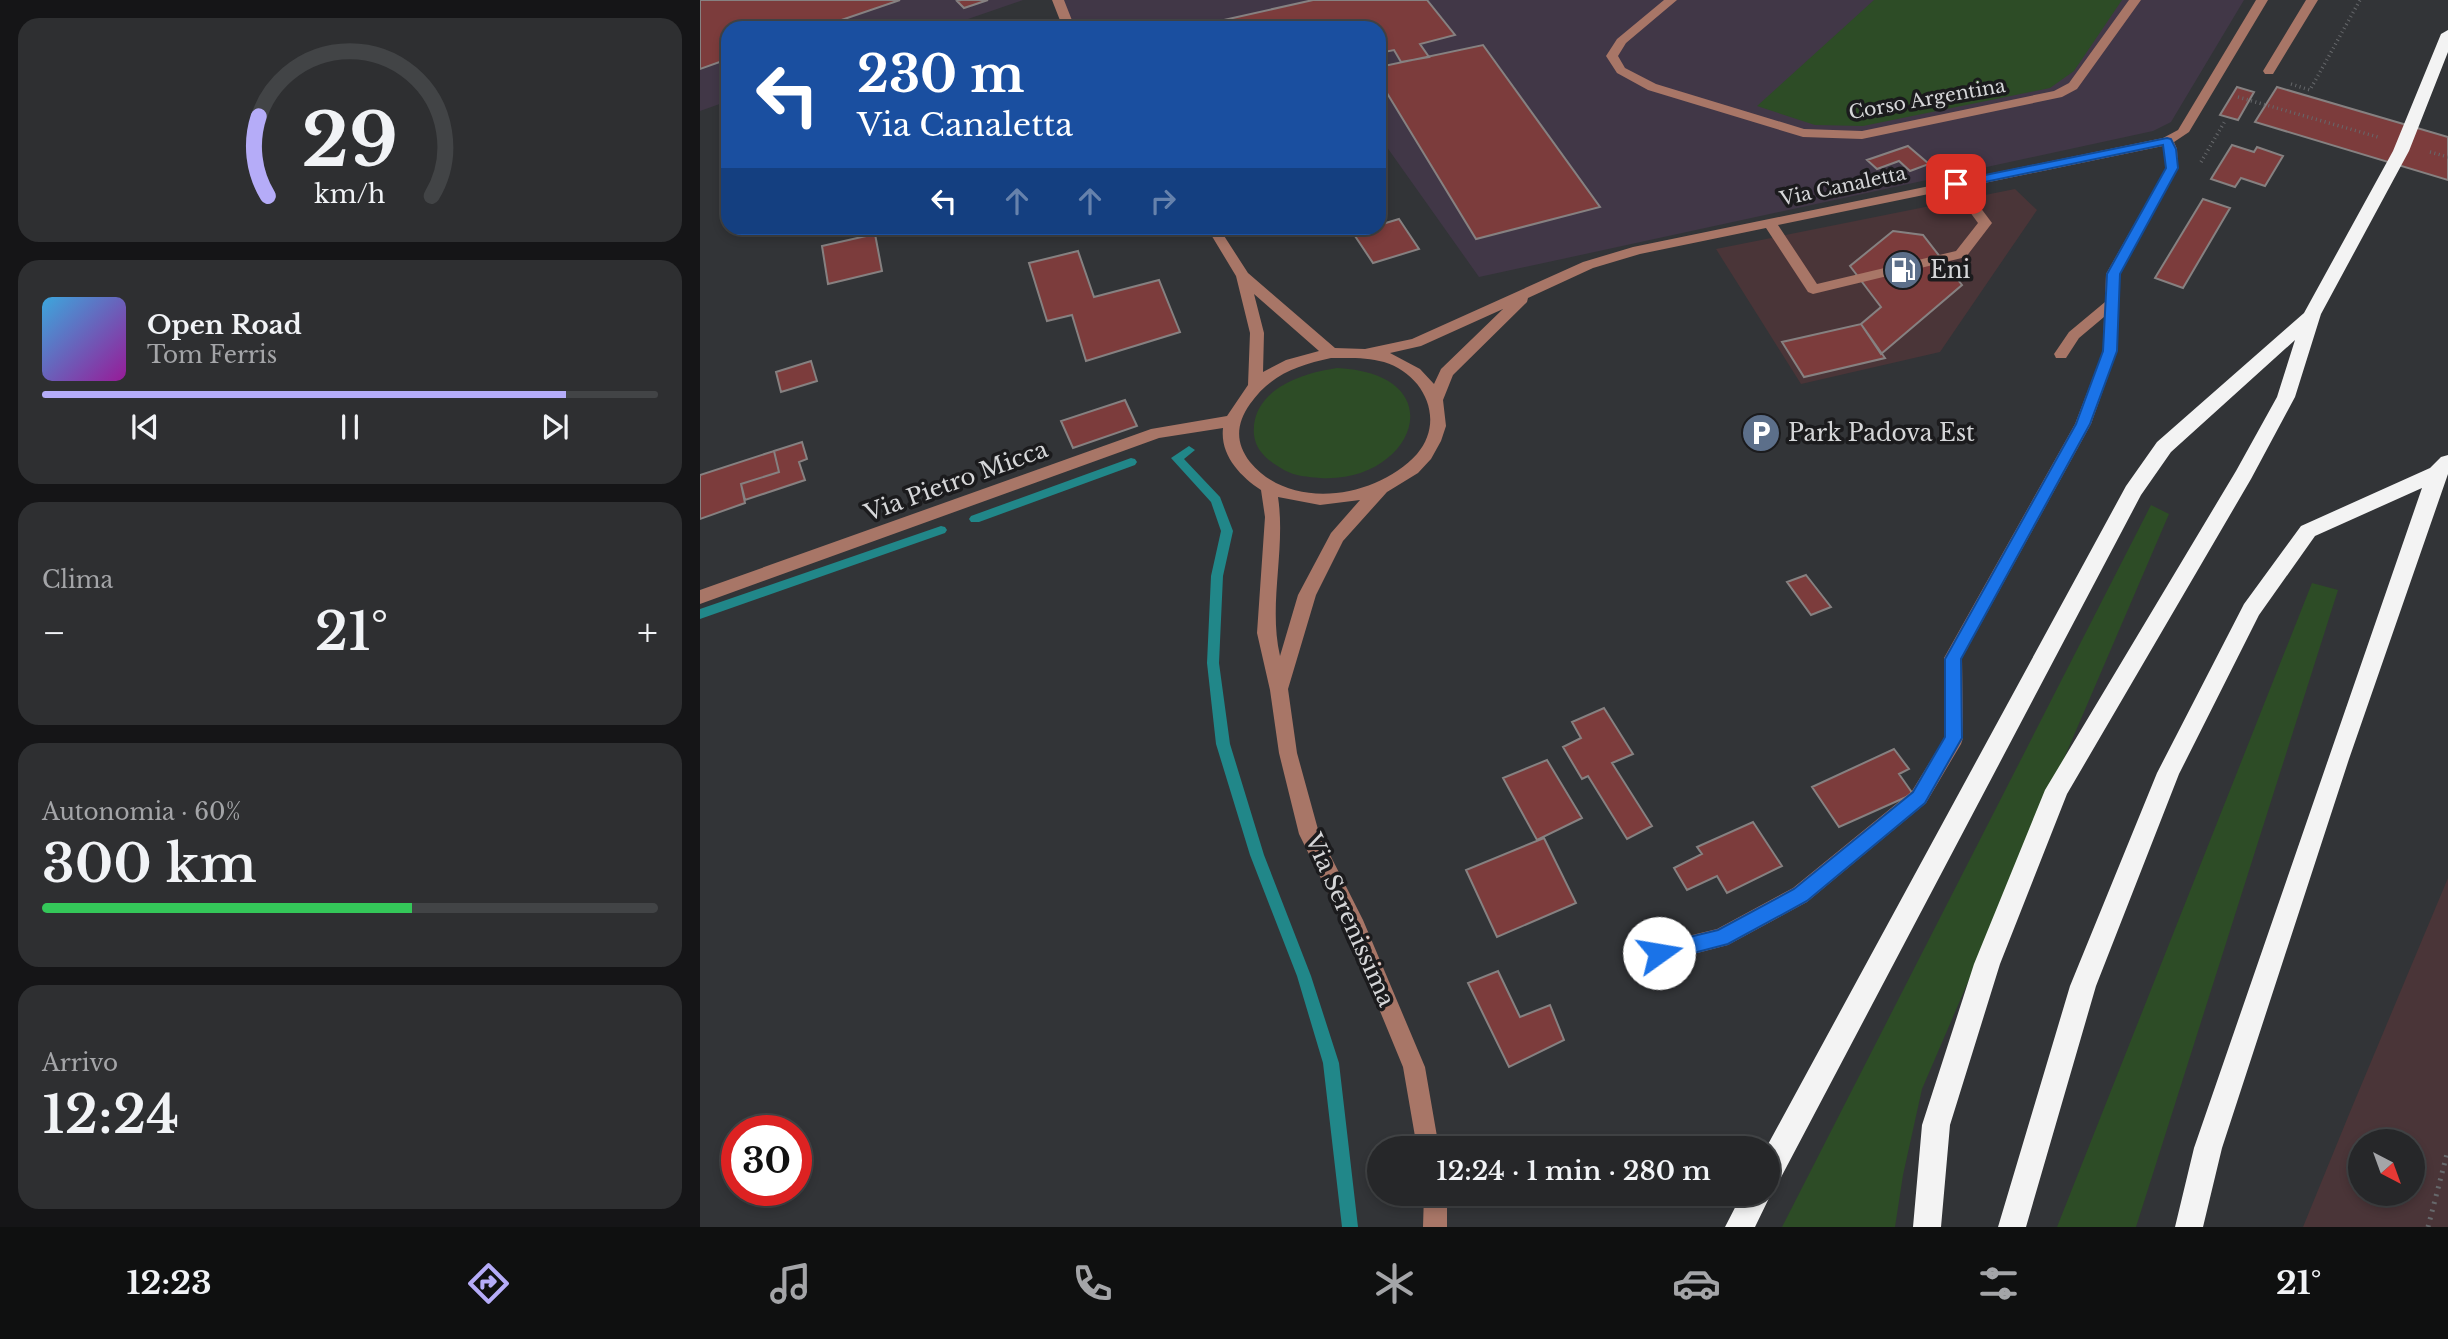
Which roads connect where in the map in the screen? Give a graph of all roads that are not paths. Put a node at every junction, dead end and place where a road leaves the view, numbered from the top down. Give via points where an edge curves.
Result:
1 (1058, 0) edge
2 (1671, 0) edge
3 (2135, 0) edge
4 (2262, 0) edge
5 (2312, 0) edge
6 (1066, 21) edge
7 (2448, 34) edge
8 (2269, 71) dead end
9 (2167, 141) junction
10 (1956, 184) junction
11 (1770, 223) junction
12 (1217, 235) edge
13 (1243, 276) junction
14 (1532, 289) junction
15 (2112, 303) junction
16 (2312, 314) junction
17 (1331, 352) junction
18 (1367, 353) junction
19 (2062, 354) dead end
20 (1255, 384) junction
21 (1437, 398) junction
22 (1231, 421) junction
23 (2443, 467) edge
24 (1269, 488) junction
25 (1381, 488) junction
26 (700, 597) edge
27 (1279, 690) junction
28 (1659, 953) dead end
29 (1426, 1136) edge
30 (1780, 1150) edge
31 (1436, 1206) edge
32 (1750, 1206) edge
33 (1435, 1227) edge
34 (1739, 1227) edge
35 (1927, 1227) edge
36 (2012, 1227) edge
37 (2189, 1227) edge

1 - 6 street
2 - 3 street, Corso Argentina via 1621,41 1612,57 1621,70 1652,87 1803,133 1862,135 2058,94 2073,86
4 - 9 street via 2183,132
5 - 8 street
7 - 16 highway via 2404,144
9 - 10 street, Via Canaletta
9 - 15 street via 2172,168 2113,274
10 - 11 street, Via Canaletta
10 - 11 street via 1985,223 1961,254 1813,289
11 - 14 street, Via Canaletta via 1638,250
12 - 13 street
13 - 17 street
13 - 20 street via 1257,333
14 - 18 street, Via Canaletta via 1416,343
14 - 21 street, Via Canaletta via 1446,373
15 - 19 street via 2074,335
15 - 28 street via 2110,351 2083,424 1953,659 1954,738 1919,797 1800,895 1721,938
16 - 30 highway via 2164,447 2133,491
16 - 35 highway via 2286,397 2057,790 1987,964 1936,1125
17 - 18 street
17 - 20 street via 1277,369
18 - 21 street via 1398,361 1422,377
20 - 22 street
21 - 25 street, Via Serenissima via 1441,422 1432,447 1411,470
22 - 24 street, Via Serenissima via 1231,447 1244,470
22 - 26 street, Via Pietro Micca via 1157,433
23 - 36 highway via 2308,531 2251,610 2168,773 2083,986
23 - 37 highway via 2337,759 2208,1148
24 - 25 street, Via Serenissima via 1323,499
24 - 27 street, Via Serenissima via 1273,517 1266,633
25 - 27 street, Via Serenissima via 1337,537 1307,594
27 - 29 street, Via Serenissima via 1288,753 1309,834 1356,928 1414,1067
31 - 33 street
32 - 34 highway

